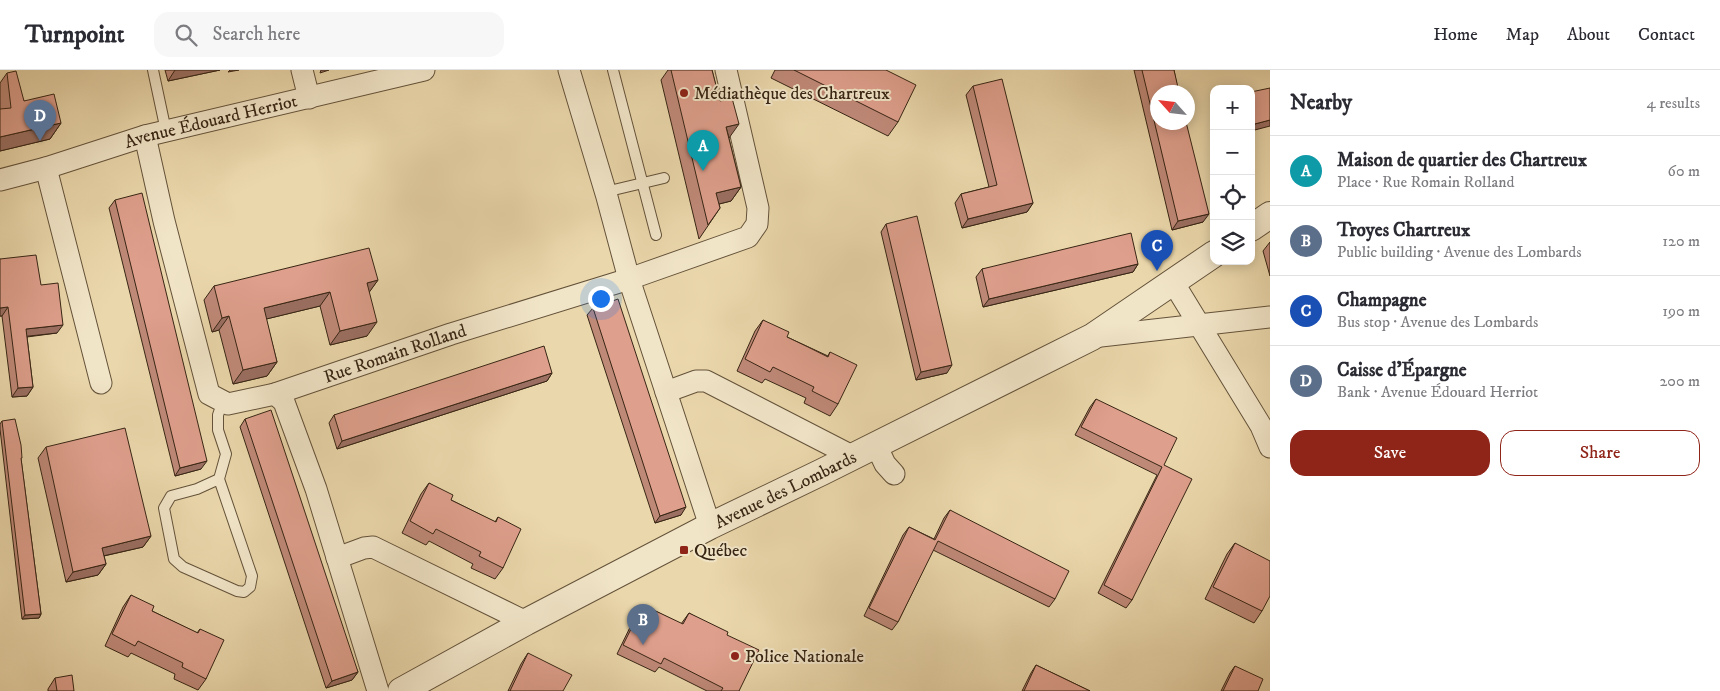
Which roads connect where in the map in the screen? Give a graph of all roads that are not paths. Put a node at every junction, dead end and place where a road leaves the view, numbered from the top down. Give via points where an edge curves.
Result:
1 (153, 70) edge
2 (302, 70) edge
3 (424, 70) edge
4 (569, 70) edge
5 (613, 70) edge
6 (726, 70) edge
7 (309, 98) junction
8 (166, 131) junction
9 (145, 136) junction
10 (46, 168) junction
11 (664, 178) dead end
12 (0, 180) edge
13 (642, 183) junction
14 (605, 192) junction
15 (1270, 215) edge
16 (1255, 225) edge
17 (656, 235) dead end
18 (1210, 257) edge
19 (628, 279) junction
20 (1173, 282) junction
21 (1270, 318) edge
22 (1199, 325) junction
23 (1092, 337) junction
24 (101, 383) dead end
25 (666, 392) junction
26 (275, 394) junction
27 (222, 401) junction
28 (1267, 425) edge
29 (876, 445) junction
30 (1270, 447) edge
31 (852, 456) junction
32 (894, 474) dead end
33 (219, 479) junction
34 (710, 526) junction
35 (337, 558) junction
36 (526, 622) junction
37 (378, 691) edge
38 (401, 691) edge

1 - 8 lane
2 - 7 street
3 - 7 street, Avenue Édouard Herriot
4 - 14 street
5 - 13 lane
6 - 19 street, Rue Romain Rolland via 758,208 757,224 748,237
7 - 8 street, Avenue Édouard Herriot
8 - 9 street, Avenue Édouard Herriot
9 - 10 street, Avenue Édouard Herriot
9 - 27 street via 204,378 210,394
10 - 12 street, Avenue Édouard Herriot
10 - 24 street
11 - 13 lane
13 - 14 lane
13 - 17 lane
14 - 19 street
15 - 16 street
18 - 20 street, Avenue des Lombards
19 - 25 street
19 - 26 street, Rue Romain Rolland via 451,334
20 - 22 street
20 - 23 street, Avenue des Lombards
21 - 22 street, Avenue des Lombards
22 - 23 street, Avenue des Lombards
22 - 28 street
23 - 29 street, Avenue des Lombards
25 - 31 street via 696,381 706,381
25 - 34 street
26 - 27 street, Rue Romain Rolland via 228,404
26 - 35 street via 284,402
27 - 33 lane via 218,430 226,454
28 - 30 street
29 - 31 street, Avenue des Lombards
29 - 32 street
31 - 34 street, Avenue des Lombards
33 - 33 lane via 171,496 164,508 174,559 184,567 244,592 250,587 252,576
34 - 36 street, Avenue des Lombards
35 - 36 street via 373,547
35 - 37 street
36 - 38 street, Avenue des Lombards

